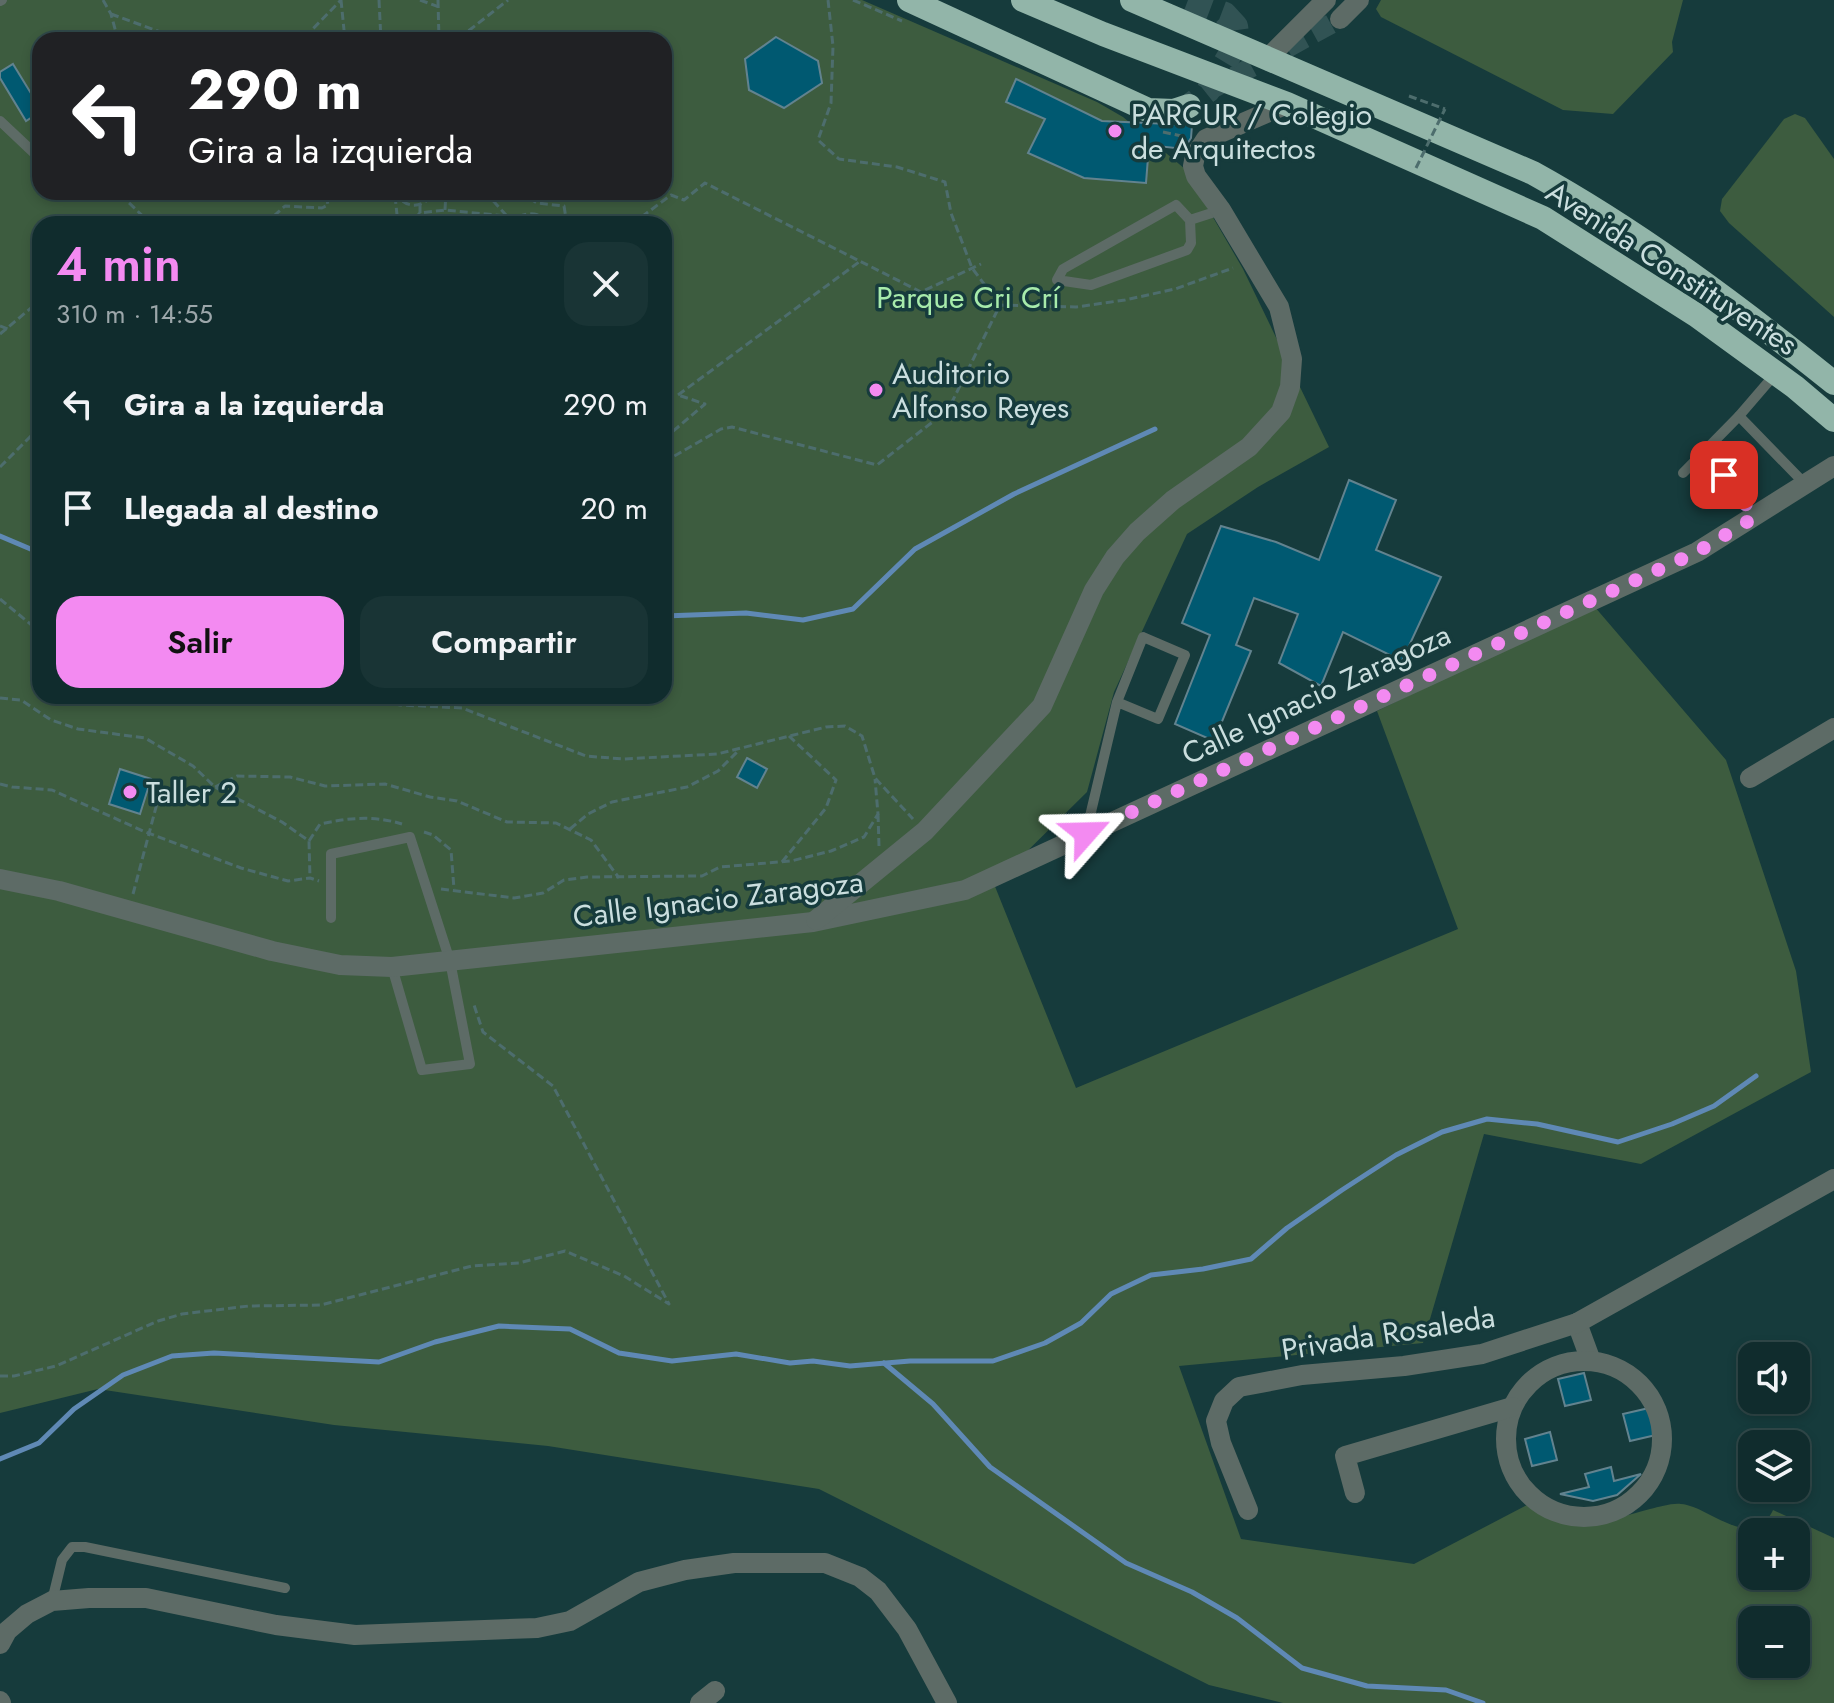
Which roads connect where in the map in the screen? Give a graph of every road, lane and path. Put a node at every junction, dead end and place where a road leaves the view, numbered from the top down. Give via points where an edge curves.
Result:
1 (103, 0) edge
2 (341, 0) edge
3 (379, 0) edge
4 (420, 0) edge
5 (438, 0) edge
6 (508, 0) edge
7 (828, 0) edge
8 (909, 0) edge
9 (1002, 0) edge
10 (1132, 0) edge
11 (1326, 0) edge
12 (1359, 0) edge
13 (1028, 2) edge
14 (439, 7) junction
15 (111, 14) junction
16 (1340, 19) tunnel mouth
17 (116, 32) edge
18 (160, 32) edge
19 (311, 32) edge
20 (344, 32) edge
21 (381, 32) edge
22 (439, 32) edge
23 (467, 32) edge
24 (1267, 59) junction
25 (1410, 94) dead end
26 (1287, 104) junction
27 (1189, 106) tunnel mouth
28 (0, 121) edge
29 (32, 151) edge
30 (1416, 168) dead end
31 (672, 195) edge
32 (126, 200) edge
33 (328, 200) edge
34 (402, 200) edge
35 (428, 200) edge
36 (446, 200) edge
37 (492, 200) edge
38 (532, 200) edge
39 (664, 200) edge
40 (420, 205) junction
41 (445, 210) junction
42 (1221, 210) junction
43 (420, 213) junction
44 (506, 215) junction
45 (143, 216) edge
46 (274, 216) edge
47 (417, 216) edge
48 (511, 216) edge
49 (520, 216) edge
50 (542, 216) edge
51 (566, 216) edge
52 (643, 216) edge
53 (1190, 220) junction
54 (859, 262) junction
55 (981, 264) dead end
56 (1255, 267) junction
57 (972, 268) junction
58 (1000, 305) junction
59 (32, 307) edge
60 (0, 326) edge
61 (8, 329) junction
62 (0, 334) edge
63 (1776, 373) junction
64 (1834, 383) edge
65 (1739, 416) junction
66 (1834, 420) edge
67 (672, 432) edge
68 (32, 435) edge
69 (1705, 450) junction
70 (672, 457) edge
71 (1834, 466) edge
72 (0, 467) edge
73 (1683, 473) dead end
74 (1806, 485) junction
75 (1755, 517) junction
76 (0, 599) edge
77 (32, 625) edge
78 (0, 698) edge
79 (1117, 702) junction
80 (395, 704) edge
81 (1834, 728) edge
82 (789, 736) junction
83 (741, 748) junction
84 (875, 778) junction
85 (1750, 778) dead end
86 (0, 784) edge
87 (215, 787) junction
88 (153, 790) dead end
89 (878, 814) junction
90 (570, 829) junction
91 (925, 831) junction
92 (1086, 833) junction
93 (150, 834) junction
94 (782, 862) junction
95 (883, 866) junction
96 (310, 878) junction
97 (619, 878) junction
98 (0, 879) edge
99 (330, 884) junction
100 (425, 888) junction
101 (129, 911) junction
102 (331, 918) dead end
103 (813, 922) junction
104 (450, 961) junction
105 (392, 967) junction
106 (473, 1003) dead end
107 (1834, 1179) edge
108 (1577, 1323) junction
109 (1591, 1361) junction
110 (0, 1376) edge
111 (1512, 1407) junction
112 (1355, 1493) dead end
113 (1248, 1510) dead end
114 (285, 1588) dead end
115 (52, 1601) junction
116 (0, 1644) edge
117 (947, 1703) edge

1 - 15 path
2 - 19 path, bridge
2 - 20 path
3 - 21 path
4 - 14 path
5 - 14 path
6 - 23 path
7 - 57 path via 831,103 818,140 839,159 897,167 945,182
8 - 27 highway via 1148,110
9 - 13 highway, Avenida Constituyentes
10 - 24 highway, Avenida Constituyentes
11 - 24 street
12 - 16 street
13 - 26 highway, Avenida Constituyentes
14 - 22 path
15 - 17 path
15 - 18 path
24 - 64 highway, Avenida Constituyentes via 1521,167 1573,195 1760,323
25 - 30 path, bridge via 1445,109
26 - 42 street via 1206,139 1195,156 1196,176
26 - 63 highway, Avenida Constituyentes via 1543,218
28 - 29 lane
31 - 54 path via 684,200 705,183
32 - 45 path
33 - 46 path via 322,208 285,206
34 - 40 path
35 - 40 path
36 - 41 path
37 - 44 path
38 - 51 path via 564,206
39 - 52 path
40 - 43 path
41 - 43 path
41 - 44 path
42 - 53 lane
42 - 56 street
43 - 47 path
44 - 48 path
49 - 50 path
53 - 53 lane via 1176,205 1063,269 1057,280 1091,285 1187,250
54 - 57 path via 921,292
54 - 67 path via 678,395 705,404
55 - 57 path
56 - 58 path via 1231,268 1175,289 1076,307
56 - 91 street via 1279,307 1292,359 1281,412 1249,447 1173,500 1115,557 1094,590 1042,706
57 - 58 path
58 - 70 path via 948,410 877,465 732,427
59 - 61 path
60 - 61 path
61 - 62 path
63 - 65 lane
63 - 66 highway, Avenida Constituyentes
65 - 69 lane
65 - 74 lane
68 - 72 path
69 - 73 lane
69 - 75 lane
71 - 74 street, Calle Ignacio Zaragoza
74 - 75 street, Calle Ignacio Zaragoza
75 - 92 street, Calle Ignacio Zaragoza via 1697,552
76 - 77 path
78 - 87 path via 21,700 51,720 78,729 145,738 193,766
79 - 79 lane via 1143,637 1185,655 1158,719
79 - 92 lane
80 - 83 path via 462,708 586,756 717,754
81 - 85 street
82 - 83 path
82 - 84 path via 845,726 862,736
82 - 94 path via 836,780 826,808
83 - 90 path via 718,771 687,787 612,802
84 - 89 path
84 - 91 path
86 - 93 path via 52,790
87 - 90 path via 237,776 290,777 325,786 385,784 457,801 507,822 556,823
87 - 96 path via 309,841
88 - 93 path via 160,792
89 - 94 path via 864,837
89 - 95 path
90 - 97 path via 591,840
91 - 95 street
92 - 103 street, Calle Ignacio Zaragoza via 965,890
93 - 96 path via 288,881
93 - 101 path
94 - 97 path via 720,867 702,876
95 - 103 street
96 - 99 path
97 - 100 path via 564,880 543,893 514,898
98 - 101 street, Calle Ignacio Zaragoza
99 - 100 lane via 331,854 410,837
99 - 102 lane
100 - 104 lane
101 - 105 street, Calle Ignacio Zaragoza via 299,957
103 - 104 street, Calle Ignacio Zaragoza
104 - 105 street, Calle Ignacio Zaragoza
104 - 105 lane via 470,1064 422,1070
106 - 110 path via 483,1032 553,1086 669,1304 624,1276 565,1251 519,1263 472,1266 321,1305 182,1314 56,1366
107 - 108 street, Privada Rosaleda
108 - 109 street
108 - 113 street, Privada Rosaleda via 1482,1354 1239,1387 1224,1401 1216,1421
109 - 111 street via 1566,1362 1544,1371
109 - 111 street via 1636,1380 1660,1422 1656,1470 1625,1507 1602,1516 1577,1517 1532,1498 1516,1479 1507,1456
111 - 112 street via 1345,1456
114 - 115 lane via 72,1547 62,1560
115 - 116 street via 27,1614
115 - 117 street via 146,1598 355,1635 537,1628 570,1621 639,1582 685,1570 734,1563 825,1563 878,1591 907,1629

